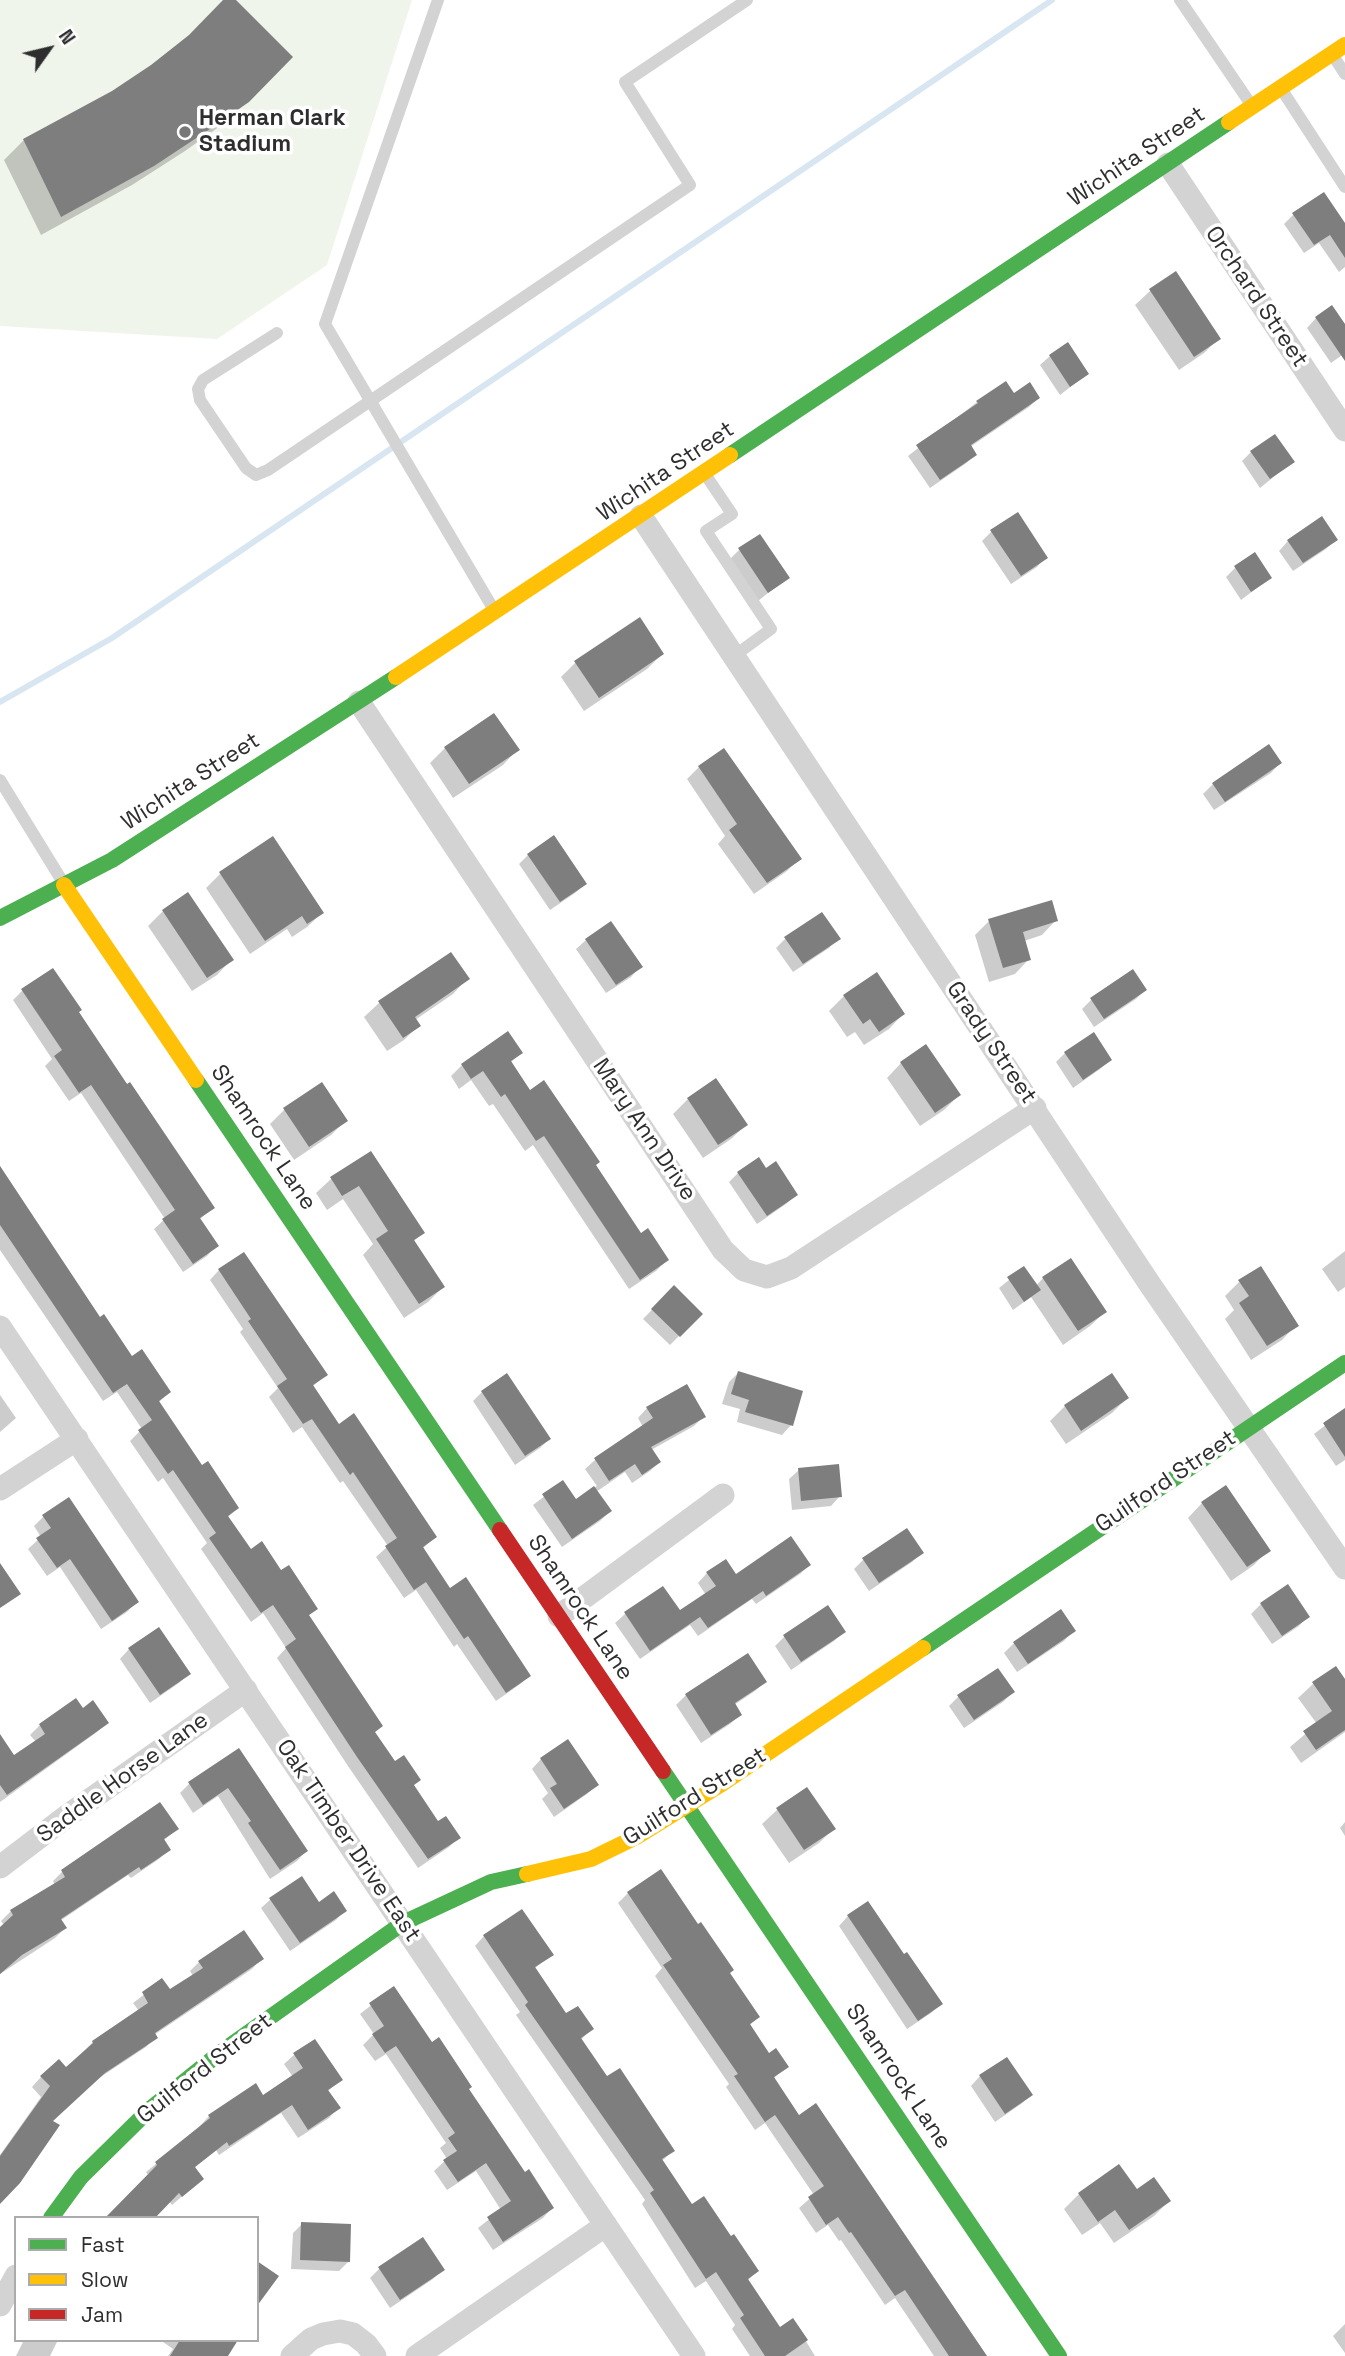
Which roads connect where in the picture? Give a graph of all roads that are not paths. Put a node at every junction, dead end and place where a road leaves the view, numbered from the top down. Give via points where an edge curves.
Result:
1 (438, 0) edge
2 (747, 0) edge
3 (1180, 0) edge
4 (1339, 49) edge
5 (1345, 74) edge
6 (1281, 88) junction
7 (1253, 107) junction
8 (1168, 164) junction
9 (1345, 187) edge
10 (277, 332) dead end
11 (370, 400) junction
12 (1345, 430) edge
13 (704, 473) junction
14 (641, 516) junction
15 (495, 612) junction
16 (734, 656) junction
17 (359, 702) junction
18 (0, 780) edge
19 (64, 885) junction
20 (0, 918) edge
21 (1035, 1108) junction
22 (0, 1327) edge
23 (1345, 1363) edge
24 (1249, 1426) junction
25 (76, 1439) junction
26 (0, 1489) edge
27 (723, 1495) dead end
28 (1345, 1568) edge
29 (559, 1616) junction
30 (246, 1690) junction
31 (687, 1805) junction
32 (0, 1867) edge
33 (403, 1923) junction
34 (53, 2216) edge
35 (606, 2225) junction
36 (14, 2280) edge
37 (0, 2305) edge
38 (292, 2356) edge
39 (375, 2356) edge
40 (417, 2356) edge
41 (694, 2356) edge
42 (1059, 2356) edge

1 - 11 lane via 325,324
2 - 11 lane via 625,82 690,185
3 - 7 lane
4 - 5 lane
4 - 6 street, Wichita Street
6 - 7 street, Wichita Street
6 - 9 lane
7 - 8 street, Wichita Street
8 - 12 street, Orchard Street
8 - 13 street, Wichita Street
10 - 11 lane via 204,380 198,389 200,400 246,468 256,475 268,470
11 - 15 lane
13 - 14 street, Wichita Street
13 - 16 lane via 732,514 706,531 771,629
14 - 15 street, Wichita Street
14 - 16 street, Grady Street
15 - 17 street, Wichita Street
16 - 21 street, Grady Street
17 - 19 street, Wichita Street via 111,860
17 - 21 street, Mary Ann Drive via 723,1250 744,1270 767,1277 791,1268
18 - 19 lane
19 - 20 street, Wichita Street
19 - 29 street, Shamrock Lane
21 - 24 street, Grady Street
22 - 25 street, Oak Timber Drive East
23 - 24 street, Guilford Street
24 - 28 street, Grady Street
24 - 31 street, Guilford Street
25 - 26 street
25 - 30 street, Oak Timber Drive East
27 - 29 street
29 - 31 street, Shamrock Lane
30 - 32 street, Saddle Horse Lane
30 - 33 street, Oak Timber Drive East
31 - 33 street, Guilford Street via 591,1859 491,1882
31 - 42 street, Shamrock Lane
33 - 34 street, Guilford Street via 221,2052 150,2109 82,2177
33 - 35 street, Oak Timber Drive East
35 - 40 street
35 - 41 street, Oak Timber Drive East
36 - 37 street
38 - 39 street via 311,2339 340,2331 353,2334

